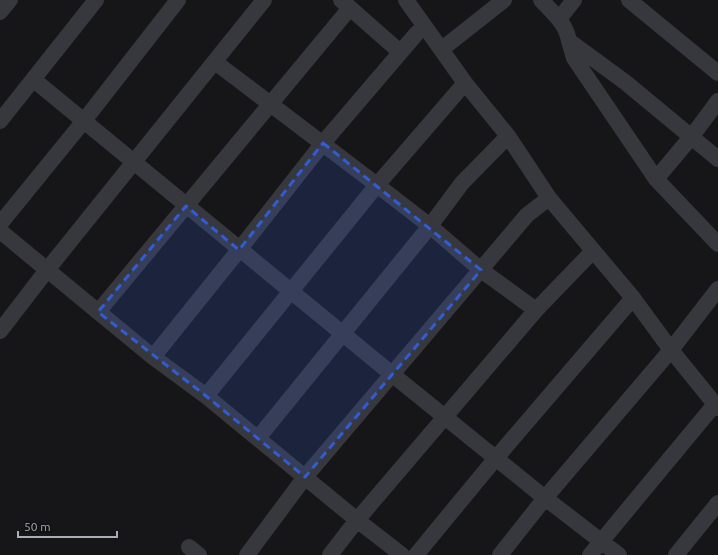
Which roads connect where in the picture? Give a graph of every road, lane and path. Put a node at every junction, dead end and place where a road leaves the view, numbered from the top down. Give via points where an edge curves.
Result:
1 (10, 0) edge
2 (96, 0) edge
3 (178, 0) edge
4 (264, 0) edge
5 (406, 0) edge
6 (504, 0) edge
7 (540, 0) edge
8 (574, 0) edge
9 (629, 0) edge
10 (346, 4) edge
11 (0, 12) edge
12 (559, 19) junction
13 (417, 33) dead end
14 (569, 42) junction
15 (442, 49) junction
16 (400, 52) junction
17 (215, 62) junction
18 (718, 73) edge
19 (34, 80) junction
20 (465, 83) junction
21 (718, 102) edge
22 (270, 104) junction
23 (0, 121) edge
24 (83, 122) junction
25 (508, 136) junction
26 (692, 136) junction
27 (323, 144) junction
28 (718, 159) edge
29 (134, 163) junction
30 (656, 179) junction
31 (377, 185) junction
32 (549, 198) junction
33 (186, 206) junction
34 (0, 224) edge
35 (430, 226) junction
36 (0, 231) edge
37 (718, 244) edge
38 (240, 250) junction
39 (593, 251) junction
40 (47, 270) junction
41 (481, 270) junction
42 (718, 289) edge
43 (291, 291) junction
44 (633, 298) junction
45 (536, 310) junction
46 (98, 312) junction
47 (0, 331) edge
48 (343, 334) junction
49 (671, 350) junction
50 (153, 357) junction
51 (393, 375) junction
52 (206, 396) junction
53 (717, 406) edge
54 (445, 416) junction
55 (258, 438) junction
56 (496, 458) junction
57 (305, 477) junction
58 (545, 498) junction
59 (718, 503) edge
60 (357, 520) junction
61 (601, 541) junction
62 (247, 555) edge
63 (330, 555) edge
64 (402, 555) edge
65 (416, 555) edge
66 (500, 555) edge
67 (590, 555) edge
68 (619, 555) edge
69 (676, 555) edge

1 - 11 street
2 - 19 street
3 - 24 street
4 - 17 street
5 - 15 street
6 - 15 street
7 - 12 street
8 - 12 street
9 - 18 street
10 - 16 street
10 - 22 street
12 - 14 street via 568,32
13 - 16 street
14 - 26 street via 625,82
14 - 30 street via 574,58
15 - 20 street
16 - 27 street
17 - 22 street
17 - 29 street
19 - 23 street
19 - 24 street
20 - 25 street
20 - 31 street
21 - 26 street
22 - 27 street
22 - 33 street
24 - 29 street
24 - 34 street
25 - 32 street
25 - 35 street via 462,183
26 - 28 street
26 - 30 street
27 - 31 street
27 - 38 street
29 - 33 street
29 - 40 street
30 - 37 street
31 - 35 street
31 - 43 street
32 - 39 street
32 - 41 street via 527,215
33 - 38 street
33 - 46 street
35 - 41 street
35 - 48 street
36 - 40 street
38 - 43 street
38 - 50 street
39 - 44 street
39 - 45 street
40 - 46 street
40 - 47 street
41 - 45 street
41 - 51 street
42 - 49 street
43 - 48 street
43 - 52 street
44 - 49 street
44 - 56 street
45 - 54 street
46 - 50 street
48 - 51 street
48 - 55 street
49 - 53 street
49 - 58 street
50 - 52 street
51 - 54 street
51 - 57 street
52 - 55 street
53 - 61 street
54 - 56 street
54 - 60 street
55 - 57 street
56 - 58 street
56 - 65 street
57 - 60 street
57 - 62 street
58 - 61 street
58 - 66 street
59 - 69 street
60 - 63 street
60 - 64 street
61 - 67 street
61 - 68 street

